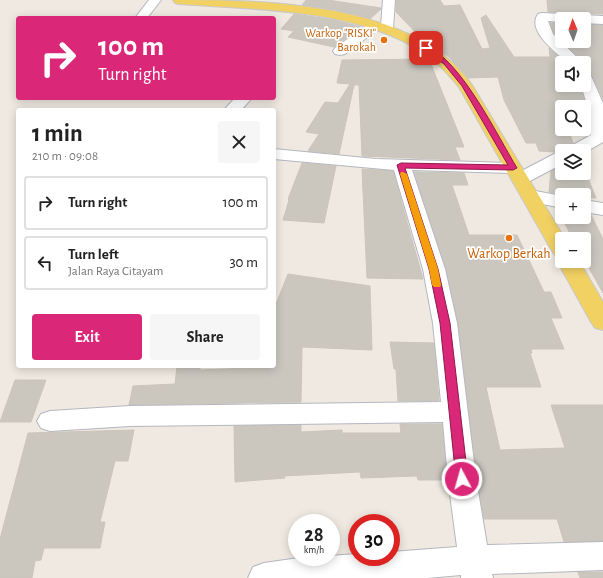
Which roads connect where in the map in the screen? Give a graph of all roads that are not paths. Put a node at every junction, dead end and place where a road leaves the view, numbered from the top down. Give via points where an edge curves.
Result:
1 (155, 0) edge
2 (178, 0) edge
3 (182, 0) edge
4 (389, 0) edge
5 (143, 16) edge
6 (603, 20) edge
7 (381, 27) junction
8 (340, 51) dead end
9 (569, 56) edge
10 (591, 89) edge
11 (242, 100) edge
12 (234, 108) edge
13 (586, 144) edge
14 (276, 154) edge
15 (555, 160) edge
16 (401, 165) junction
17 (517, 174) junction
18 (530, 196) junction
19 (555, 201) edge
20 (591, 207) edge
21 (603, 209) edge
22 (555, 239) edge
23 (572, 268) edge
24 (600, 313) edge
25 (454, 412) junction
26 (50, 421) dead end
27 (603, 556) edge
28 (476, 569) edge
29 (264, 578) edge

1 - 5 street
2 - 3 main road
3 - 7 main road via 341,17
4 - 7 street
6 - 9 street via 542,17 541,23 546,34
7 - 8 street
7 - 17 main road via 426,48 446,63 465,85
10 - 13 street via 596,98 602,126 598,137
11 - 12 street
14 - 16 street
15 - 17 street
16 - 17 street
16 - 25 street via 434,269 445,323
17 - 18 main road
18 - 19 street
18 - 22 main road
20 - 21 street
23 - 24 main road
25 - 26 street via 130,416
25 - 28 street
27 - 28 street via 555,557
28 - 29 street via 299,573

